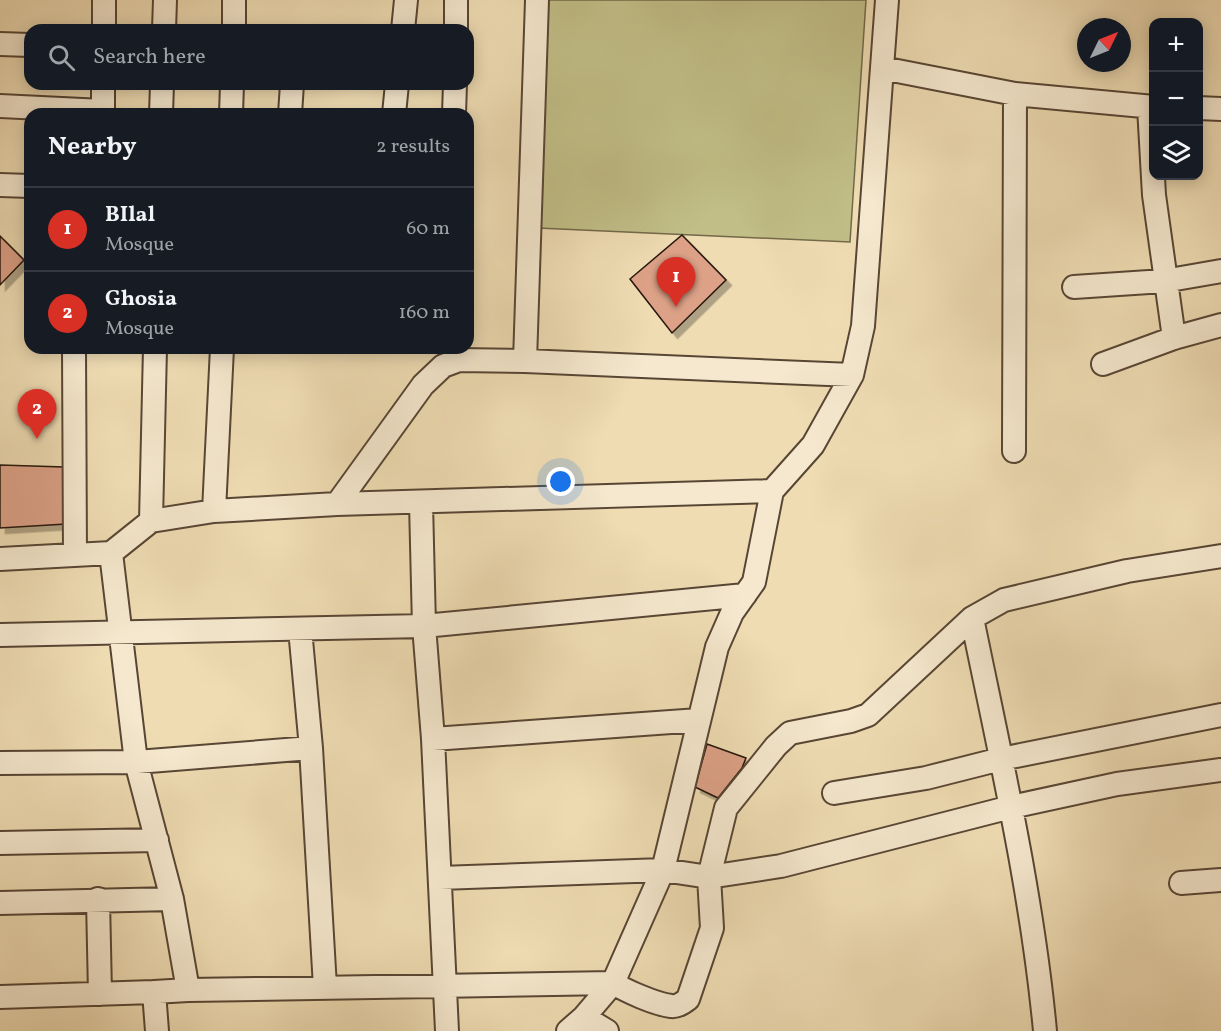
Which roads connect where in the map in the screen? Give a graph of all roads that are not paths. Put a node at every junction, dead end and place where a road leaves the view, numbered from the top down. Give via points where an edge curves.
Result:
1 (104, 0) edge
2 (165, 0) edge
3 (234, 0) edge
4 (406, 0) edge
5 (456, 0) edge
6 (537, 0) edge
7 (886, 0) edge
8 (104, 24) edge
9 (164, 24) edge
10 (234, 24) edge
11 (404, 24) edge
12 (456, 24) edge
13 (0, 44) edge
14 (24, 45) edge
15 (882, 69) junction
16 (103, 90) edge
17 (162, 90) edge
18 (232, 90) edge
19 (292, 90) edge
20 (396, 90) edge
21 (454, 90) edge
22 (1015, 94) junction
23 (0, 106) edge
24 (1149, 107) edge
25 (34, 108) edge
26 (103, 108) edge
27 (162, 108) edge
28 (231, 108) edge
29 (290, 108) edge
30 (395, 108) edge
31 (454, 108) edge
32 (1203, 108) edge
33 (1221, 109) edge
34 (1152, 126) edge
35 (0, 185) edge
36 (24, 186) edge
37 (1221, 271) edge
38 (1164, 280) junction
39 (1074, 287) dead end
40 (1221, 325) edge
41 (1174, 338) junction
42 (74, 354) edge
43 (155, 354) edge
44 (222, 354) edge
45 (449, 356) edge
46 (525, 361) junction
47 (1103, 364) dead end
48 (852, 375) junction
49 (1014, 451) dead end
50 (772, 491) junction
51 (421, 503) junction
52 (337, 504) junction
53 (214, 511) junction
54 (151, 521) junction
55 (111, 554) junction
56 (75, 555) junction
57 (1221, 556) edge
58 (0, 559) edge
59 (745, 595) junction
60 (972, 618) junction
61 (424, 626) junction
62 (300, 629) junction
63 (121, 632) junction
64 (0, 635) edge
65 (1221, 715) edge
66 (699, 720) junction
67 (433, 739) junction
68 (311, 748) junction
69 (1001, 759) junction
70 (136, 762) junction
71 (0, 763) edge
72 (1221, 770) edge
73 (834, 793) dead end
74 (1011, 807) junction
75 (157, 840) junction
76 (0, 843) edge
77 (663, 870) junction
78 (709, 877) junction
79 (440, 878) junction
80 (1221, 880) edge
81 (1181, 883) dead end
82 (98, 899) junction
83 (172, 899) junction
84 (0, 903) edge
85 (613, 983) junction
86 (445, 985) junction
87 (325, 987) junction
88 (188, 990) junction
89 (154, 992) junction
90 (100, 993) junction
91 (0, 997) edge
92 (576, 1024) edge
93 (157, 1031) edge
94 (447, 1031) edge
95 (607, 1031) edge
96 (1046, 1031) edge

1 - 8 street
2 - 9 street
3 - 10 street
4 - 11 street
5 - 12 street
6 - 46 street
7 - 15 street
13 - 14 street
15 - 22 street
15 - 48 street via 863,326
16 - 26 street
17 - 27 street
18 - 28 street
19 - 29 street
20 - 30 street
21 - 31 street
22 - 24 street
22 - 49 street
23 - 25 street
32 - 33 street
34 - 38 street via 1154,195
35 - 36 street
37 - 38 street
38 - 39 street
38 - 41 street
40 - 41 street
41 - 47 street
42 - 56 street
43 - 54 street
44 - 53 street
45 - 46 street via 459,360
45 - 52 street via 423,385
46 - 48 street
48 - 50 street via 813,445
50 - 51 street
50 - 59 street via 754,582
51 - 52 street
51 - 61 street
52 - 53 street
53 - 54 street
54 - 55 street
55 - 56 street
55 - 63 street
56 - 58 street
57 - 60 street via 1126,571 1004,600
59 - 61 street
59 - 66 street via 717,647
60 - 69 street
60 - 78 street via 868,715 790,734 776,746 726,808
61 - 62 street
61 - 67 street
62 - 63 street
62 - 68 street
63 - 64 street
63 - 70 street
65 - 69 street
66 - 67 street
66 - 77 street
67 - 79 street
68 - 70 street
68 - 87 street
69 - 73 street via 926,778
69 - 74 street
70 - 71 street
70 - 75 street
72 - 74 street via 1117,784
74 - 78 street via 781,866
74 - 96 street via 1040,967
75 - 76 street
75 - 83 street
77 - 78 street
77 - 79 street
77 - 85 street
78 - 85 street via 712,928 688,999 672,1006
79 - 86 street
80 - 81 street
82 - 83 street
82 - 84 street
82 - 90 street
83 - 88 street
85 - 86 street
85 - 92 street
86 - 87 street
86 - 94 street
87 - 88 street
88 - 89 street
89 - 90 street
89 - 93 street
90 - 91 street
92 - 95 street

